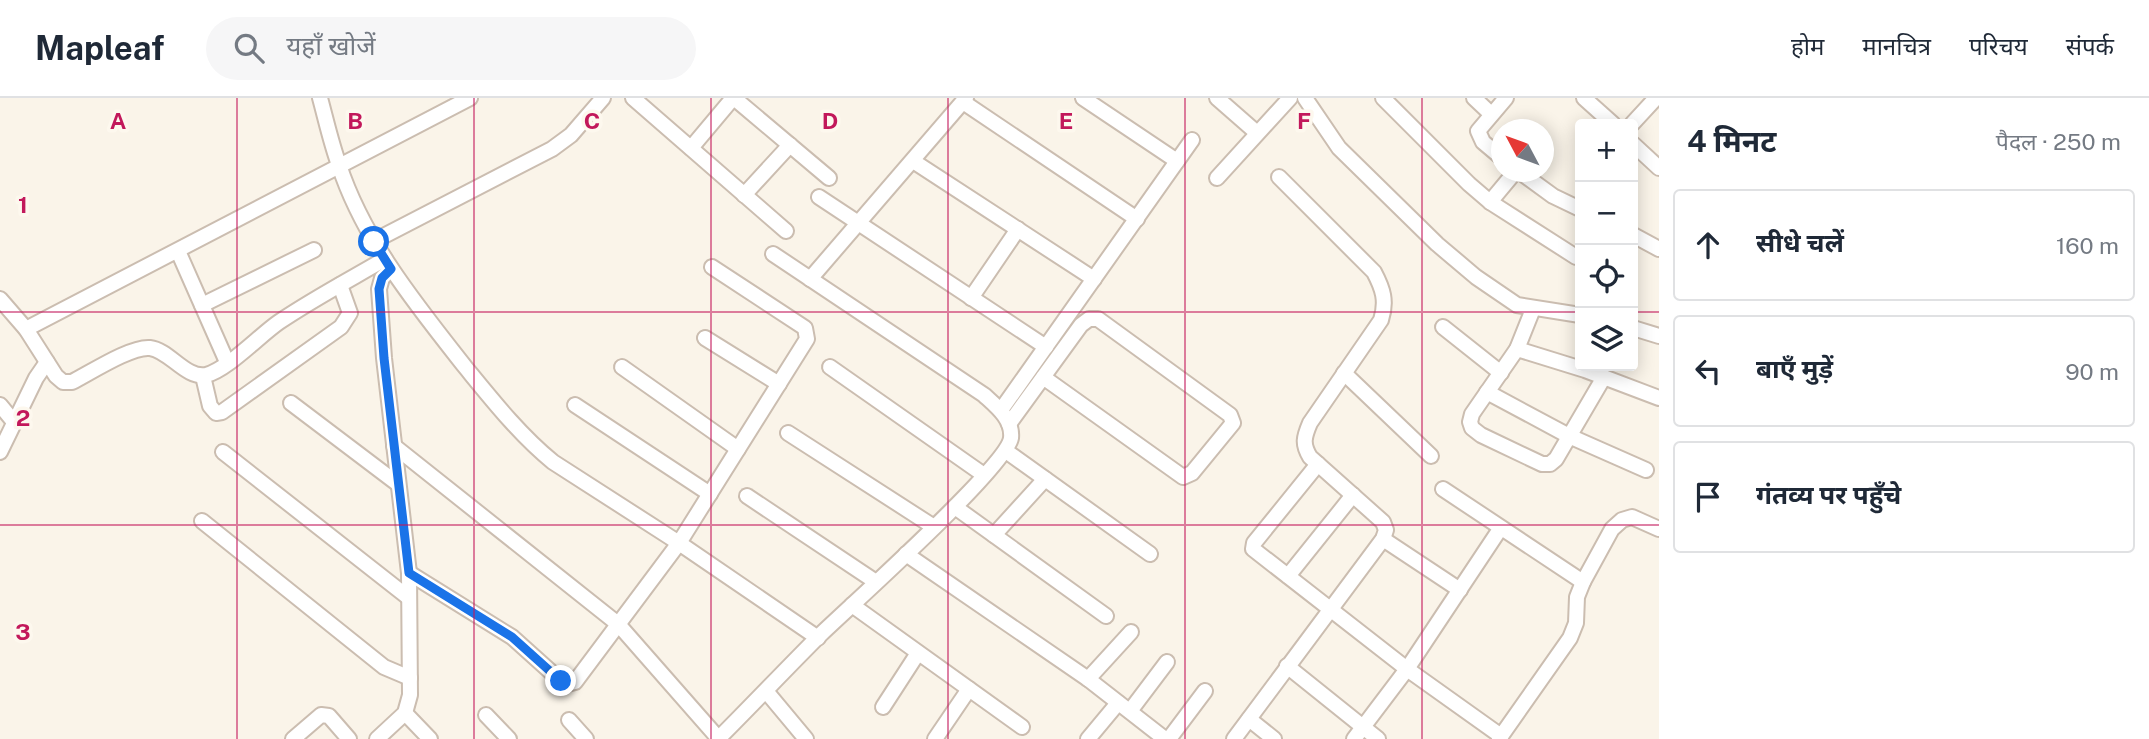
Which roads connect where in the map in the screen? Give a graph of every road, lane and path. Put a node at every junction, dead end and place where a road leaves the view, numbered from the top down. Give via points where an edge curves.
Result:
1 (320, 98) edge
2 (470, 98) edge
3 (633, 98) edge
4 (734, 98) edge
5 (1083, 98) edge
6 (1217, 98) edge
7 (1290, 98) edge
8 (1304, 98) edge
9 (1383, 98) edge
10 (1474, 98) edge
11 (1506, 98) edge
12 (1584, 98) edge
13 (1656, 98) edge
14 (600, 99) edge
15 (965, 100) edge
16 (1492, 114) junction
17 (1607, 119) edge
18 (1637, 119) edge
19 (1257, 134) junction
20 (1192, 140) dead end
21 (790, 145) junction
22 (691, 148) junction
23 (1491, 148) edge
24 (1638, 149) edge
25 (912, 161) junction
26 (1177, 161) junction
27 (339, 166) junction
28 (1659, 168) edge
29 (1279, 177) dead end
30 (829, 178) dead end
31 (1217, 178) dead end
32 (1509, 182) edge
33 (1533, 182) edge
34 (744, 195) junction
35 (819, 197) dead end
36 (1490, 202) junction
37 (1575, 207) edge
38 (1136, 219) junction
39 (859, 223) junction
40 (1018, 229) junction
41 (786, 230) dead end
42 (1638, 238) edge
43 (374, 242) junction
44 (1659, 248) edge
45 (314, 250) dead end
46 (178, 251) junction
47 (773, 254) dead end
48 (1575, 256) edge
49 (388, 264) junction
50 (712, 267) dead end
51 (810, 279) junction
52 (1094, 279) junction
53 (340, 285) junction
54 (971, 298) junction
55 (0, 299) edge
56 (202, 305) junction
57 (1533, 309) junction
58 (1575, 314) edge
59 (1443, 327) dead end
60 (26, 329) junction
61 (1638, 330) edge
62 (1659, 336) edge
63 (705, 338) dead end
64 (1046, 347) junction
65 (1517, 349) junction
66 (47, 362) junction
67 (227, 362) junction
68 (622, 367) dead end
69 (830, 367) dead end
70 (1344, 373) junction
71 (1501, 373) junction
72 (203, 376) junction
73 (1043, 377) junction
74 (1604, 377) junction
75 (779, 384) junction
76 (1488, 392) junction
77 (1659, 398) edge
78 (291, 403) dead end
79 (0, 405) edge
80 (575, 405) dead end
81 (1000, 410) junction
82 (14, 422) junction
83 (1009, 424) junction
84 (788, 433) dead end
85 (1569, 436) junction
86 (394, 446) junction
87 (738, 449) junction
88 (0, 452) edge
89 (223, 452) dead end
90 (1006, 452) junction
91 (1432, 456) dead end
92 (1318, 464) junction
93 (1646, 470) dead end
94 (984, 475) junction
95 (1045, 479) junction
96 (398, 484) junction
97 (1443, 489) dead end
98 (710, 494) junction
99 (1353, 495) junction
100 (747, 496) dead end
101 (954, 507) junction
102 (202, 521) dead end
103 (933, 527) junction
104 (1500, 529) junction
105 (1659, 529) edge
106 (994, 535) junction
107 (1383, 540) junction
108 (679, 543) junction
109 (906, 554) junction
110 (1150, 554) dead end
111 (409, 573) junction
112 (1288, 576) junction
113 (876, 582) junction
114 (1583, 582) junction
115 (1460, 590) junction
116 (409, 598) junction
117 (852, 605) junction
118 (1330, 608) junction
119 (1106, 616) dead end
120 (618, 624) junction
121 (1131, 632) dead end
122 (818, 638) junction
123 (918, 653) junction
124 (1167, 662) dead end
125 (1287, 666) junction
126 (1408, 669) junction
127 (410, 678) junction
128 (1088, 680) junction
129 (969, 689) junction
130 (766, 691) junction
131 (1205, 691) dead end
132 (1124, 707) junction
133 (883, 708) dead end
134 (405, 713) junction
135 (486, 715) dead end
136 (1249, 719) junction
137 (569, 720) dead end
138 (1022, 727) dead end
139 (1359, 733) edge
140 (939, 737) edge
141 (1160, 737) edge
142 (1500, 737) edge
143 (293, 739) edge
144 (349, 739) edge
145 (377, 739) edge
146 (430, 739) edge
147 (509, 739) edge
148 (586, 739) edge
149 (719, 739) edge
150 (806, 739) edge
151 (1088, 739) edge
152 (1234, 739) edge
153 (1274, 739) edge
154 (1378, 739) edge

1 - 27 street
2 - 27 street
3 - 22 street
4 - 21 street
4 - 22 street
5 - 26 street
6 - 19 street
7 - 19 street
8 - 57 street via 1339,148 1437,244 1517,305
9 - 36 street
10 - 16 street
11 - 16 street
12 - 17 street
13 - 18 street
14 - 43 street via 571,135 552,149
15 - 25 street
15 - 38 street
16 - 23 street via 1478,131
19 - 31 street
20 - 26 street
21 - 30 street
21 - 34 street
22 - 34 street
24 - 28 street
25 - 39 street
25 - 40 street
26 - 38 street
27 - 43 street
27 - 46 street
29 - 70 street via 1374,272 1383,289 1381,320
32 - 36 street
33 - 37 street
34 - 41 street
35 - 39 street
36 - 48 street
38 - 52 street
39 - 51 street
39 - 54 street
40 - 52 street
40 - 54 street
42 - 44 street
43 - 49 street
45 - 56 street
46 - 56 street
46 - 60 street
47 - 51 street
49 - 53 street
49 - 86 street via 379,289
49 - 108 street via 427,319 537,449
50 - 75 street via 805,328 807,339
51 - 81 street
52 - 64 street
53 - 67 street via 278,323
53 - 72 street via 350,313 341,327 222,412 216,413 210,406
54 - 64 street
55 - 60 street
56 - 67 street
57 - 58 street
57 - 65 street
59 - 71 street
60 - 66 street
61 - 62 street
63 - 75 street
64 - 81 street
65 - 71 street
65 - 74 street
66 - 72 street via 63,382 72,382 147,348
66 - 82 street
67 - 72 street
68 - 87 street
69 - 94 street
70 - 91 street
70 - 92 street via 1304,438 1304,448
71 - 76 street
73 - 73 street via 1081,325 1098,319 1230,415 1233,423 1192,473 1183,477
73 - 83 street
74 - 77 street
74 - 85 street
75 - 87 street
76 - 85 street
76 - 85 street via 1470,422 1481,435 1542,464 1556,459
78 - 96 street
79 - 82 street
80 - 98 street
81 - 83 street
82 - 88 street
83 - 90 street
84 - 103 street
85 - 93 street
86 - 96 street
86 - 120 street
87 - 98 street
89 - 116 street
90 - 94 street
90 - 95 street
92 - 99 street
92 - 112 street via 1254,543 1258,554
94 - 101 street
95 - 106 street
95 - 110 street
96 - 111 street
97 - 104 street
98 - 108 street
99 - 107 street via 1383,522 1387,530
99 - 112 street
100 - 113 street
101 - 103 street
101 - 106 street
102 - 127 street via 384,667
103 - 109 street
104 - 114 street
104 - 115 street
105 - 114 street via 1632,517 1622,520 1612,529
106 - 119 street
107 - 115 street
107 - 118 street
108 - 120 street
108 - 122 street
109 - 113 street
109 - 128 street
111 - 116 street
111 - 120 street via 512,637 567,684 575,682
112 - 118 street
113 - 117 street
114 - 142 street via 1570,638
115 - 126 street
116 - 127 street
117 - 122 street
117 - 123 street
118 - 125 street
118 - 126 street
120 - 149 street
121 - 128 street
122 - 130 street
123 - 129 street
123 - 133 street
124 - 132 street
125 - 136 street
125 - 139 street
126 - 139 street
126 - 142 street
127 - 134 street
128 - 132 street
129 - 138 street
129 - 140 street
130 - 149 street
130 - 150 street
131 - 141 street
132 - 141 street
132 - 151 street
134 - 145 street
134 - 146 street
135 - 147 street
136 - 152 street
136 - 153 street
137 - 148 street
139 - 154 street
143 - 144 street via 321,715 329,716

